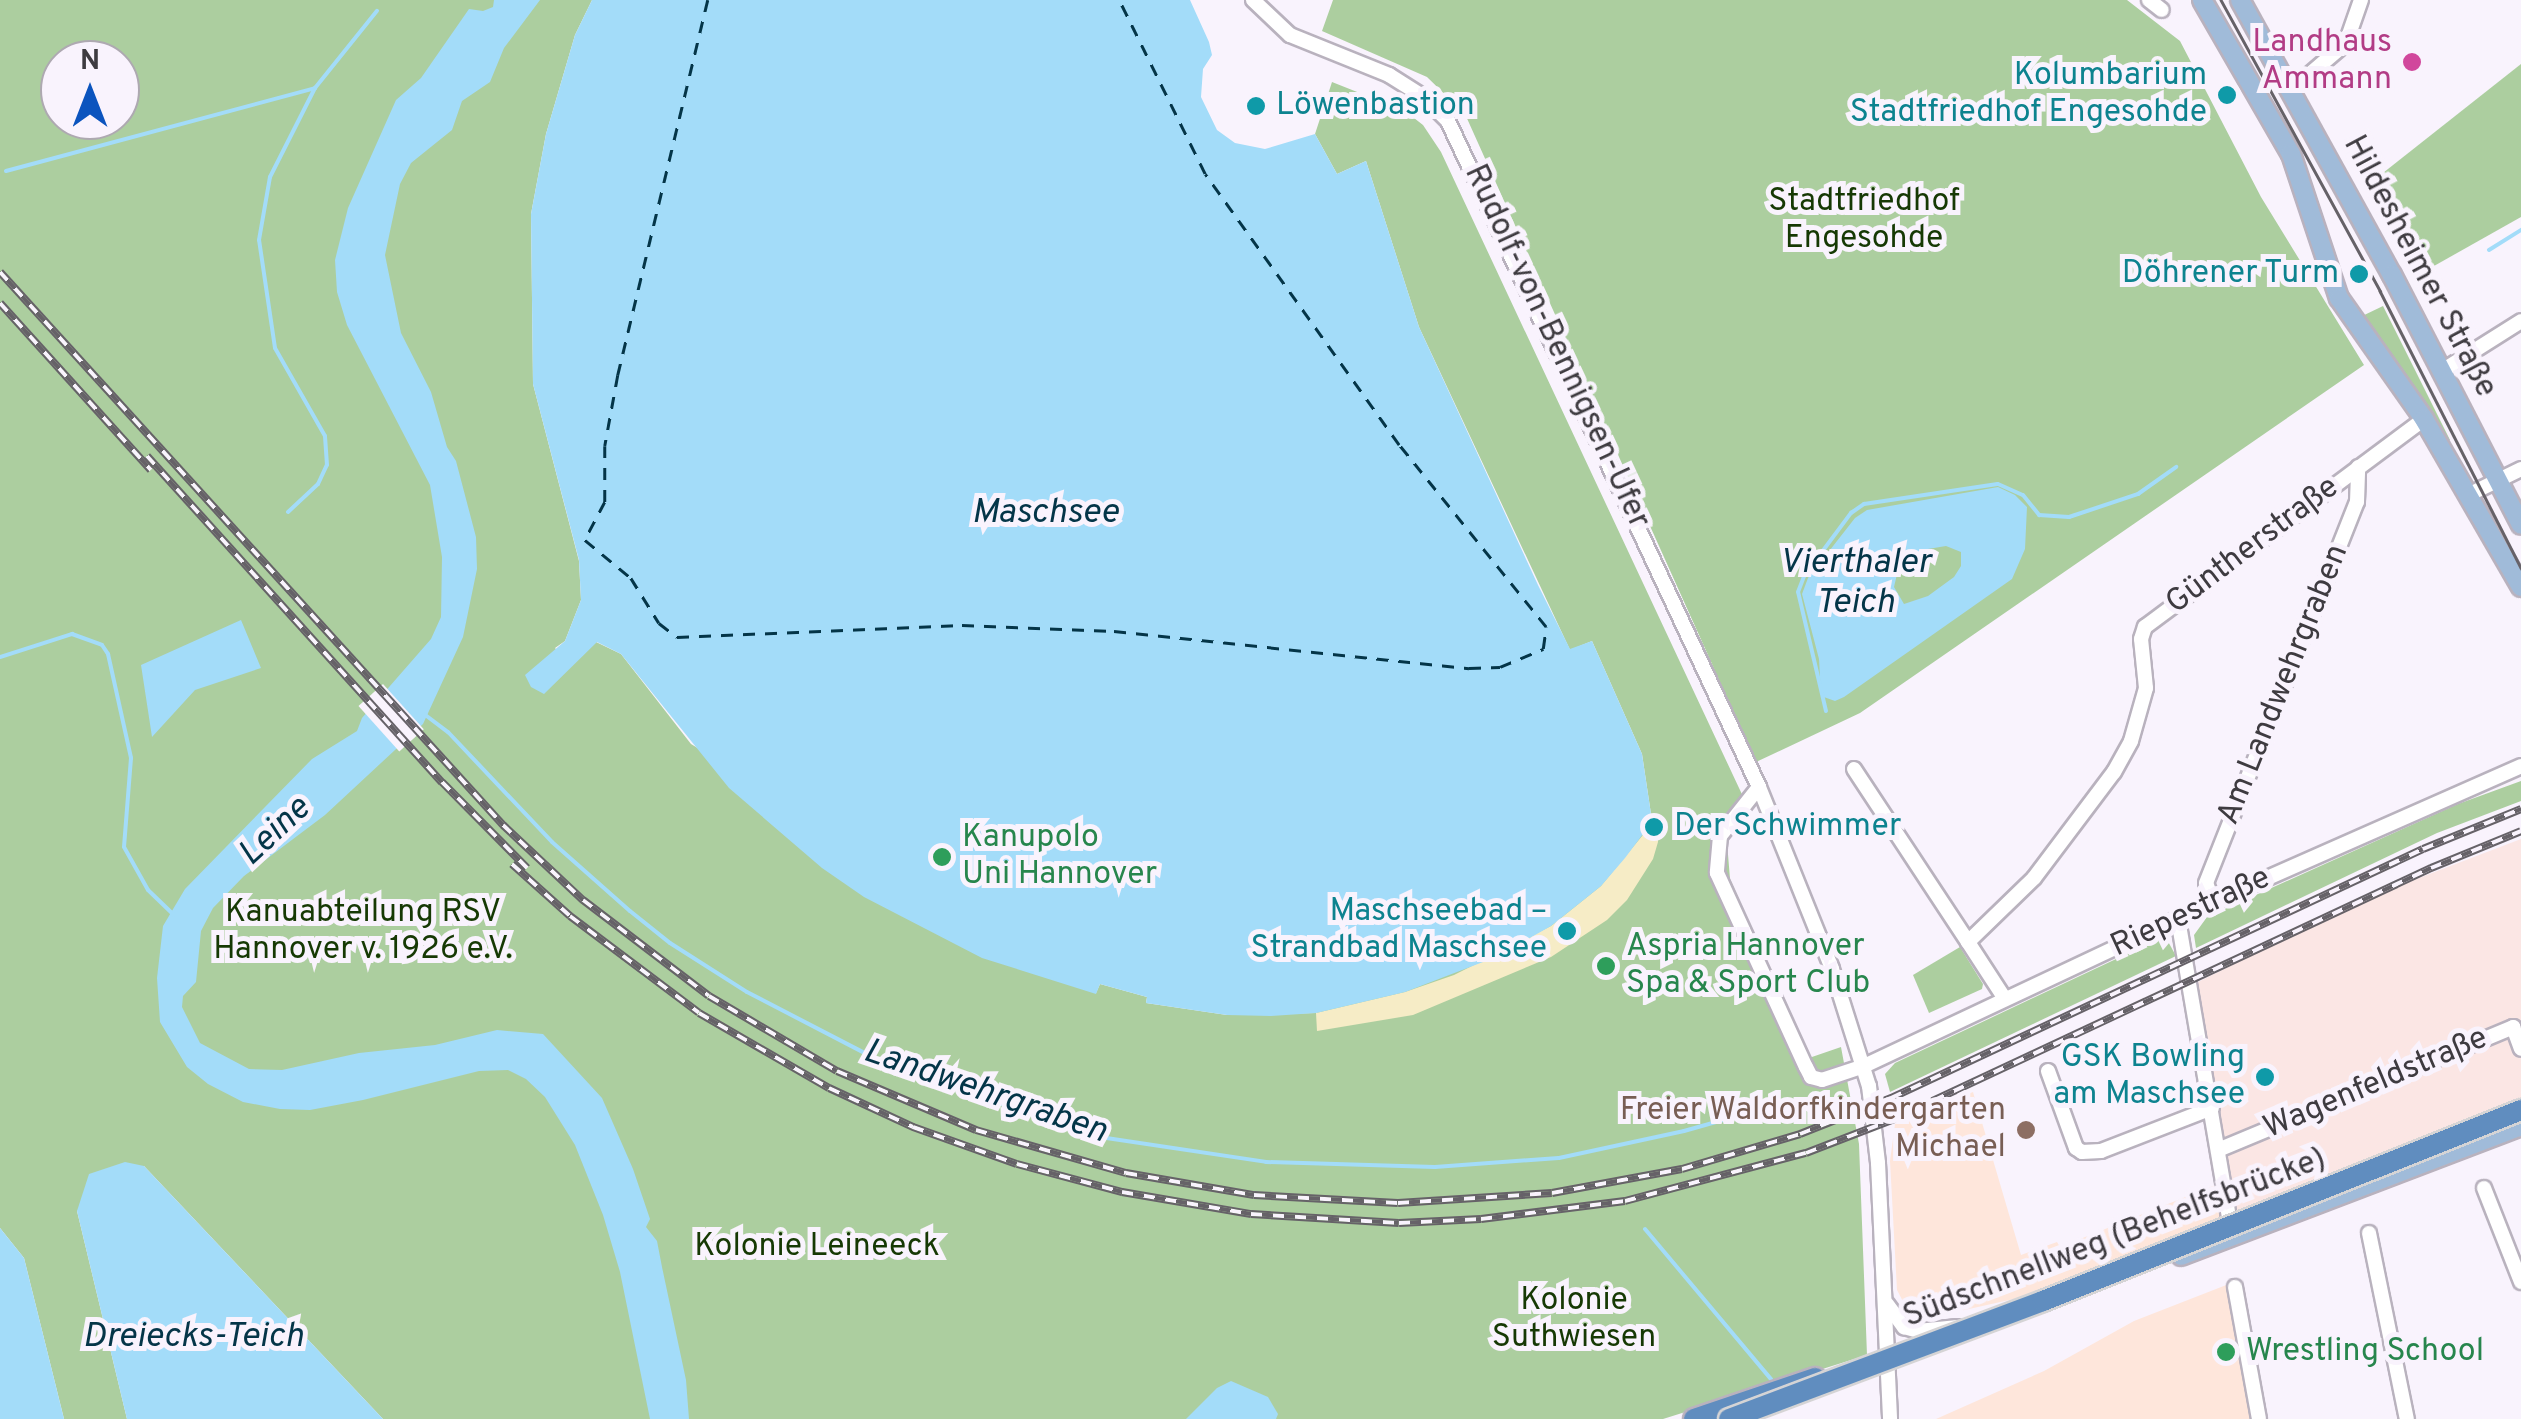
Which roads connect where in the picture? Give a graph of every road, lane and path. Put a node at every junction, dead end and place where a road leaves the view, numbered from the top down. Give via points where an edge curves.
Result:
1 (1253, 0) edge
2 (2149, 0) edge
3 (2202, 0) edge
4 (2240, 0) edge
5 (2361, 0) edge
6 (2162, 10) dead end
7 (2290, 91) junction
8 (2521, 322) edge
9 (2442, 371) junction
10 (2424, 419) junction
11 (2358, 467) junction
12 (2521, 469) edge
13 (2498, 481) junction
14 (2470, 494) junction
15 (2521, 525) edge
16 (2521, 587) edge
17 (2521, 766) edge
18 (1854, 769) dead end
19 (1754, 792) junction
20 (2213, 902) junction
21 (2178, 919) junction
22 (1968, 942) junction
23 (2005, 999) junction
24 (2521, 1049) edge
25 (1864, 1066) junction
26 (2048, 1071) dead end
27 (2212, 1108) junction
28 (2521, 1114) edge
29 (2521, 1126) edge
30 (2218, 1150) junction
31 (2484, 1188) dead end
32 (2369, 1234) dead end
33 (2232, 1237) junction
34 (2521, 1282) edge
35 (2235, 1286) dead end
36 (1885, 1299) junction
37 (1993, 1324) junction
38 (1888, 1362) junction
39 (1694, 1419) edge
40 (1729, 1419) edge
41 (1747, 1419) edge
42 (1890, 1419) edge
43 (2259, 1419) edge
44 (2407, 1419) edge

1 - 19 street, Rudolf-von-Bennigsen-Ufer via 1290,35 1389,75 1448,121
2 - 6 street
3 - 10 main road, Hildesheimer Straße via 2292,154 2339,298
4 - 7 main road, Hildesheimer Straße
5 - 7 street via 2346,43
7 - 9 main road, Hildesheimer Straße
8 - 9 street
9 - 13 main road, Hildesheimer Straße
10 - 11 street, Güntherstraße
10 - 14 main road, Hildesheimer Straße
11 - 20 street, Am Landwehrgraben via 2357,502 2206,884
11 - 22 street, Güntherstraße via 2145,627 2140,640 2146,688 2131,742 2034,878
12 - 13 street
13 - 14 street
13 - 15 main road, Hildesheimer Straße
14 - 16 main road, Hildesheimer Straße
17 - 20 street, Riepestraße
18 - 22 street
19 - 25 street, Rudolf-von-Bennigsen-Ufer via 1832,969
19 - 25 street via 1720,836 1717,872 1811,1076 1822,1080
20 - 21 street, Riepestraße
21 - 23 street, Riepestraße
21 - 27 street
22 - 23 street
23 - 25 street, Riepestraße
24 - 30 street, Wagenfeldstraße via 2513,1027
25 - 36 street, Rudolf-von-Bennigsen-Ufer
26 - 27 street via 2082,1152 2101,1152
27 - 30 street
28 - 40 highway, Südschnellweg (Behelfsbrücke), bridge
28 - 41 highway, Südschnellweg (Behelfsbrücke), bridge via 2063,1300
29 - 33 main road
30 - 33 street
31 - 34 street
32 - 44 street
33 - 37 main road
35 - 43 street
36 - 37 street via 1900,1323 1918,1331
36 - 38 street, Rudolf-von-Bennigsen-Ufer
37 - 38 main road
38 - 39 highway via 1829,1374
38 - 42 street, Rudolf-von-Bennigsen-Ufer

